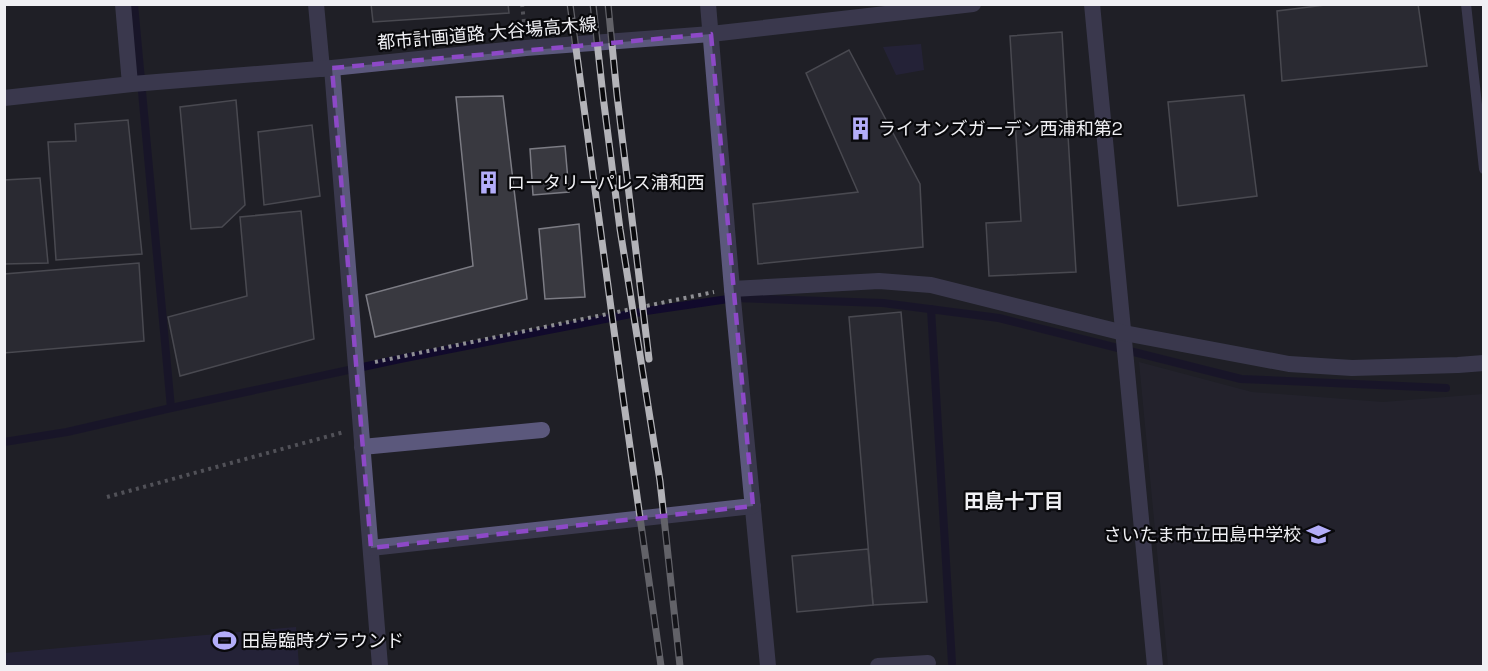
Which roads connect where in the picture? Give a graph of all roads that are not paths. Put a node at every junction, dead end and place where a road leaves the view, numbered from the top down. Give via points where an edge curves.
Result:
1 (123, 4) edge
2 (316, 4) edge
3 (708, 4) edge
4 (973, 4) edge
5 (1092, 4) edge
6 (1466, 4) edge
7 (711, 34) junction
8 (327, 68) junction
9 (131, 84) junction
10 (4, 98) edge
11 (1484, 169) edge
12 (732, 289) junction
13 (1124, 334) junction
14 (1484, 363) edge
15 (542, 430) dead end
16 (363, 447) junction
17 (753, 506) junction
18 (371, 548) junction
19 (928, 663) dead end
20 (380, 666) edge
21 (768, 666) edge
22 (878, 666) edge
23 (1155, 666) edge

1 - 9 street
2 - 8 street
3 - 7 street
4 - 7 street, 都市計画道路 大谷場高木線
5 - 13 street
6 - 11 lane
7 - 8 street, 都市計画道路 大谷場高木線
7 - 12 street
8 - 9 street, 都市計画道路 大谷場高木線
8 - 16 street
9 - 10 street, 都市計画道路 大谷場高木線
12 - 13 street via 879,281 931,285
12 - 17 street
13 - 14 street via 1289,364 1353,368
13 - 23 street
15 - 16 street
16 - 18 street
17 - 18 street
17 - 21 street
18 - 20 street
19 - 22 street

